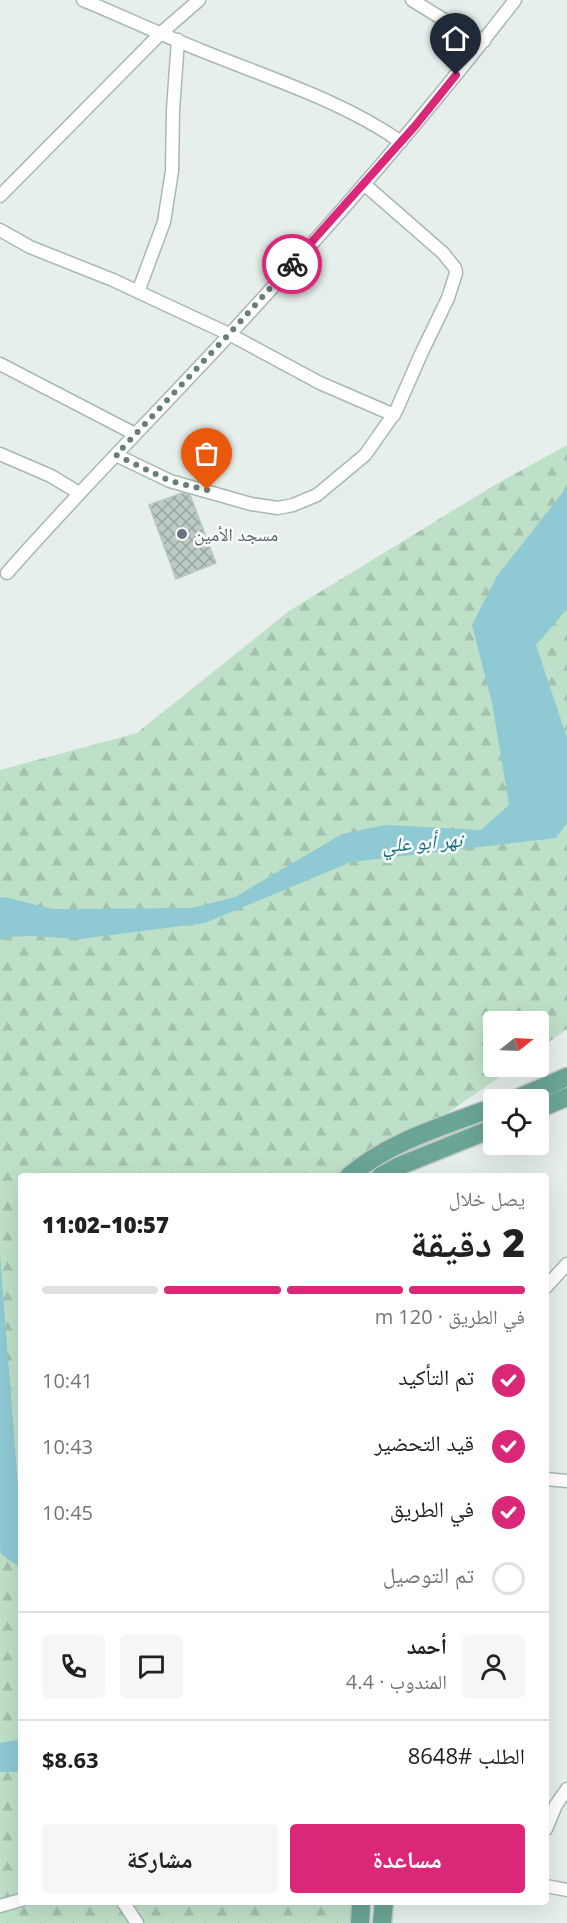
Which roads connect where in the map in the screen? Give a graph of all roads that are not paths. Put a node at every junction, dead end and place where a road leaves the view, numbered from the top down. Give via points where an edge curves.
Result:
1 (83, 0) edge
2 (199, 0) edge
3 (412, 0) edge
4 (515, 0) edge
5 (110, 5) edge
6 (161, 33) junction
7 (178, 40) junction
8 (484, 41) junction
9 (401, 142) junction
10 (364, 184) junction
11 (0, 196) edge
12 (0, 231) edge
13 (138, 292) junction
14 (229, 334) junction
15 (0, 364) edge
16 (394, 415) junction
17 (135, 434) junction
18 (0, 454) edge
19 (116, 455) junction
20 (80, 494) junction
21 (2, 574) edge
22 (567, 1077) edge
23 (539, 1089) edge
24 (567, 1097) edge
25 (549, 1104) edge
26 (483, 1111) edge
27 (483, 1132) edge
28 (353, 1173) edge
29 (386, 1173) edge
30 (567, 1264) edge
31 (549, 1284) edge
32 (549, 1479) edge
33 (567, 1481) edge
34 (567, 1789) edge
35 (549, 1822) edge
36 (549, 1887) edge
37 (567, 1890) edge
38 (18, 1901) edge
39 (125, 1905) edge
40 (361, 1905) edge
41 (384, 1905) edge
42 (0, 1906) edge
43 (137, 1923) edge
44 (360, 1923) edge
45 (382, 1923) edge

1 - 5 street
2 - 6 street
3 - 8 street
4 - 8 street
5 - 6 street
6 - 7 street
6 - 11 street
7 - 9 street via 364,119
7 - 13 street via 172,171 164,222
8 - 9 street
9 - 10 street
10 - 14 street
10 - 16 street via 443,253 456,273
12 - 13 street
13 - 14 street
14 - 16 street via 295,371
14 - 17 street
15 - 17 street
16 - 19 street via 365,455 328,488 278,508 170,481
17 - 19 street
18 - 20 street via 51,476
19 - 20 street
20 - 21 street
22 - 23 main road
24 - 25 main road
26 - 28 main road via 380,1154
27 - 29 main road
30 - 31 street
32 - 33 street
34 - 35 street
36 - 37 street
38 - 42 street
39 - 43 street
40 - 44 main road
41 - 45 main road

